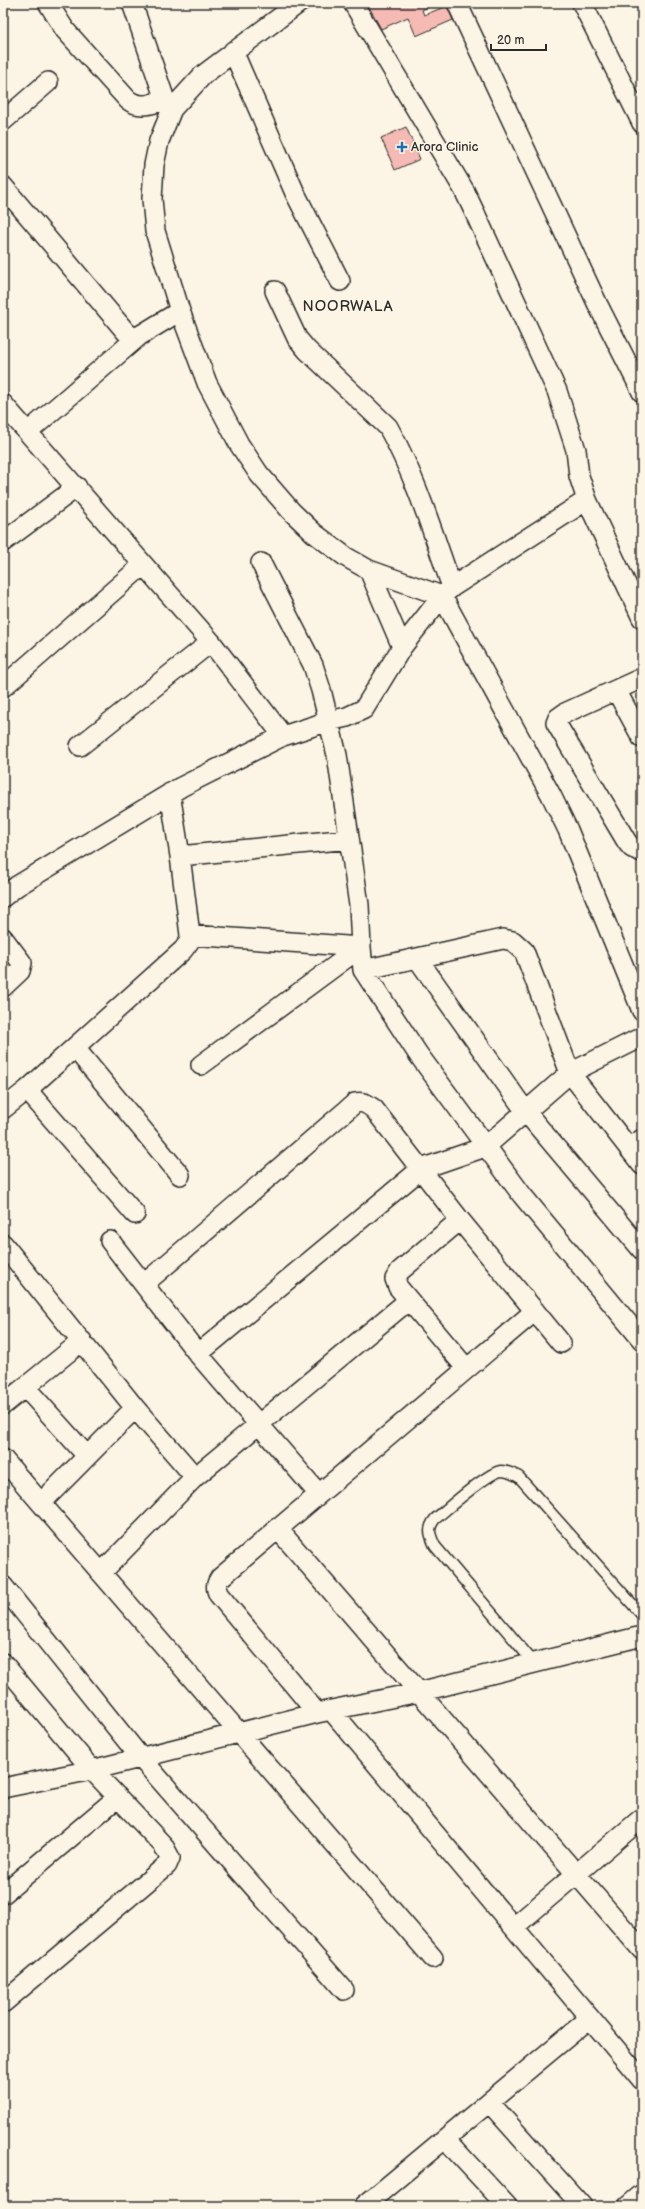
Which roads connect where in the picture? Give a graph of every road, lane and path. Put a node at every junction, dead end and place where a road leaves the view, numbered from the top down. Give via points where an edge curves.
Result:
1 (48, 3) edge
2 (132, 3) edge
3 (299, 3) edge
4 (353, 3) edge
5 (457, 3) edge
6 (582, 3) edge
7 (233, 52) junction
8 (48, 82) dead end
9 (168, 105) junction
10 (3, 121) edge
11 (642, 124) edge
12 (3, 186) edge
13 (340, 281) dead end
14 (275, 291) dead end
15 (180, 312) junction
16 (139, 336) junction
17 (642, 392) edge
18 (3, 404) edge
19 (28, 432) junction
20 (77, 487) junction
21 (587, 500) junction
22 (3, 542) edge
23 (261, 563) dead end
24 (143, 565) junction
25 (369, 570) junction
26 (447, 592) junction
27 (642, 618) edge
28 (211, 642) junction
29 (402, 647) junction
30 (642, 678) edge
31 (3, 687) edge
32 (616, 690) junction
33 (329, 721) junction
34 (283, 736) junction
35 (642, 738) edge
36 (80, 746) dead end
37 (170, 793) junction
38 (349, 839) junction
39 (641, 853) edge
40 (180, 856) junction
41 (3, 897) edge
42 (190, 935) junction
43 (3, 938) edge
44 (361, 947) junction
45 (417, 958) junction
46 (363, 970) junction
47 (3, 987) edge
48 (642, 1011) edge
49 (642, 1036) edge
50 (75, 1048) junction
51 (201, 1065) dead end
52 (570, 1073) junction
53 (27, 1090) junction
54 (3, 1109) edge
55 (526, 1112) junction
56 (636, 1144) edge
57 (485, 1147) junction
58 (642, 1165) edge
59 (421, 1169) junction
60 (180, 1175) dead end
61 (135, 1214) dead end
62 (460, 1220) junction
63 (110, 1241) dead end
64 (3, 1244) edge
65 (642, 1250) edge
66 (144, 1284) junction
67 (409, 1300) junction
68 (536, 1311) junction
69 (640, 1334) edge
70 (82, 1341) junction
71 (561, 1343) dead end
72 (198, 1354) junction
73 (466, 1368) junction
74 (25, 1387) junction
75 (3, 1405) edge
76 (135, 1408) junction
77 (260, 1425) junction
78 (87, 1456) junction
79 (3, 1459) edge
80 (195, 1477) junction
81 (318, 1493) junction
82 (40, 1503) junction
83 (277, 1528) junction
84 (101, 1573) junction
85 (3, 1586) edge
86 (642, 1615) edge
87 (642, 1636) edge
88 (3, 1663) edge
89 (534, 1663) junction
90 (419, 1692) junction
91 (324, 1712) junction
92 (239, 1731) junction
93 (140, 1757) junction
94 (92, 1770) junction
95 (3, 1788) edge
96 (118, 1797) junction
97 (642, 1818) edge
98 (578, 1873) junction
99 (3, 1894) edge
100 (514, 1927) junction
101 (640, 1944) edge
102 (433, 1958) dead end
103 (344, 1990) dead end
104 (3, 2003) edge
105 (590, 2018) junction
106 (642, 2080) edge
107 (489, 2102) junction
108 (445, 2139) junction
109 (642, 2194) edge
110 (364, 2206) edge
111 (507, 2206) edge
112 (582, 2206) edge
113 (628, 2206) edge

1 - 9 street via 65,30 128,100 135,105
2 - 9 street
3 - 7 street
4 - 21 street via 474,211 557,391 576,450 579,476
5 - 17 street via 591,290
6 - 11 street
7 - 9 street
7 - 13 street via 295,192
8 - 10 street
9 - 15 street via 154,165 152,199 155,231
12 - 16 street via 126,332 132,336
14 - 26 street via 297,338 388,427 397,443 429,524
15 - 16 street
15 - 25 street via 207,384 222,414 260,474 291,511 314,533 346,557
16 - 19 street
18 - 19 street
19 - 20 street
20 - 22 street
20 - 24 street
21 - 26 street
21 - 27 street
23 - 33 street via 313,666
24 - 28 street
24 - 31 street
25 - 26 street
25 - 29 street
26 - 29 street
26 - 48 street via 568,830
28 - 34 street
28 - 36 street
29 - 33 street via 364,709 348,718
30 - 32 street
32 - 35 street
32 - 39 street via 565,713 556,723 627,842
33 - 34 street
33 - 38 street via 337,756
34 - 37 street
37 - 40 street
37 - 41 street
38 - 40 street
38 - 44 street via 361,922
40 - 42 street
42 - 44 street
42 - 50 street via 189,942 183,950
43 - 47 street via 22,963 20,971
44 - 46 street
44 - 51 street
45 - 46 street
45 - 52 street via 503,939 513,941 524,951
45 - 55 street
46 - 57 street via 418,1054
49 - 52 street
50 - 53 street
50 - 60 street
52 - 55 street
52 - 56 street
53 - 54 street
53 - 61 street
55 - 57 street
55 - 65 street
56 - 58 street
57 - 59 street
57 - 69 street
59 - 62 street
59 - 66 street via 374,1109 360,1102 355,1104
59 - 72 street
62 - 67 street via 396,1275 398,1287
62 - 68 street
63 - 66 street
64 - 70 street
66 - 72 street
67 - 73 street
67 - 77 street
68 - 71 street
68 - 73 street
70 - 74 street
70 - 76 street
72 - 77 street
73 - 81 street
74 - 75 street
74 - 78 street
76 - 78 street
76 - 80 street
77 - 80 street
77 - 81 street
78 - 82 street
79 - 82 street
80 - 84 street
81 - 83 street
82 - 84 street
83 - 90 street
83 - 91 street via 220,1578 216,1589
84 - 92 street
85 - 93 street
86 - 89 lane via 519,1477 511,1472 500,1471 489,1476 435,1519 429,1526 430,1535 435,1546
87 - 89 street
88 - 94 street
89 - 90 street
90 - 91 street
90 - 98 street
91 - 92 street
91 - 100 street
92 - 93 street
92 - 102 street
93 - 94 street
93 - 103 street
94 - 95 street
94 - 96 street
96 - 99 street
96 - 104 street via 163,1845 170,1858 167,1865
97 - 98 street
98 - 100 street
98 - 101 street
100 - 105 street
105 - 106 street
105 - 107 street
107 - 108 street
107 - 112 street
108 - 110 street
108 - 111 street
109 - 113 street

